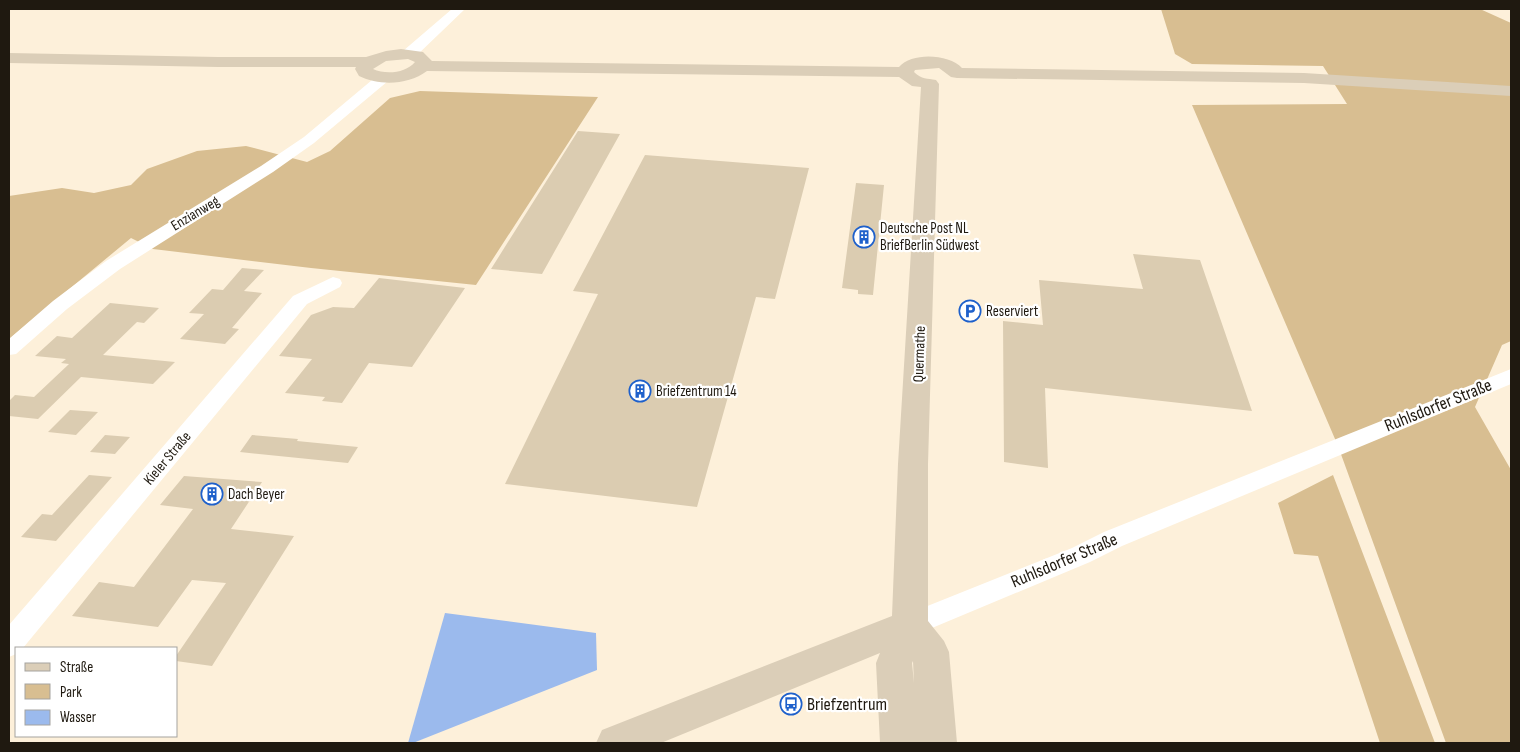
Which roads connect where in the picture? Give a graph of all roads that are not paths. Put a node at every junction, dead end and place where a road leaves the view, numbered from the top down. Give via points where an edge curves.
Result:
1 (459, 9) edge
2 (410, 54) junction
3 (9, 58) edge
4 (9, 63) edge
5 (366, 65) junction
6 (423, 66) junction
7 (904, 72) junction
8 (957, 73) junction
9 (383, 78) junction
10 (930, 84) junction
11 (1511, 91) edge
12 (333, 283) dead end
13 (9, 349) edge
14 (1511, 376) edge
15 (910, 625) junction
16 (9, 645) edge
17 (616, 743) edge
18 (900, 743) edge
19 (936, 743) edge

1 - 2 street
2 - 5 main road via 392,54
2 - 6 main road via 422,59
3 - 5 main road
4 - 5 main road
5 - 9 main road via 369,75
6 - 7 main road
6 - 9 main road via 407,75
7 - 8 main road via 909,66 933,62 949,66
7 - 10 main road via 910,78
8 - 10 main road via 953,80
8 - 11 main road via 1314,79
9 - 13 street, Enzianweg via 295,150 113,265
10 - 15 main road, Quermathe via 913,464
12 - 16 street, Kieler Straße via 300,300
14 - 15 street, Ruhlsdorfer Straße
15 - 17 main road, Ruhlsdorfer Straße
15 - 18 main road, Quermathe via 894,663
15 - 19 main road via 931,652

